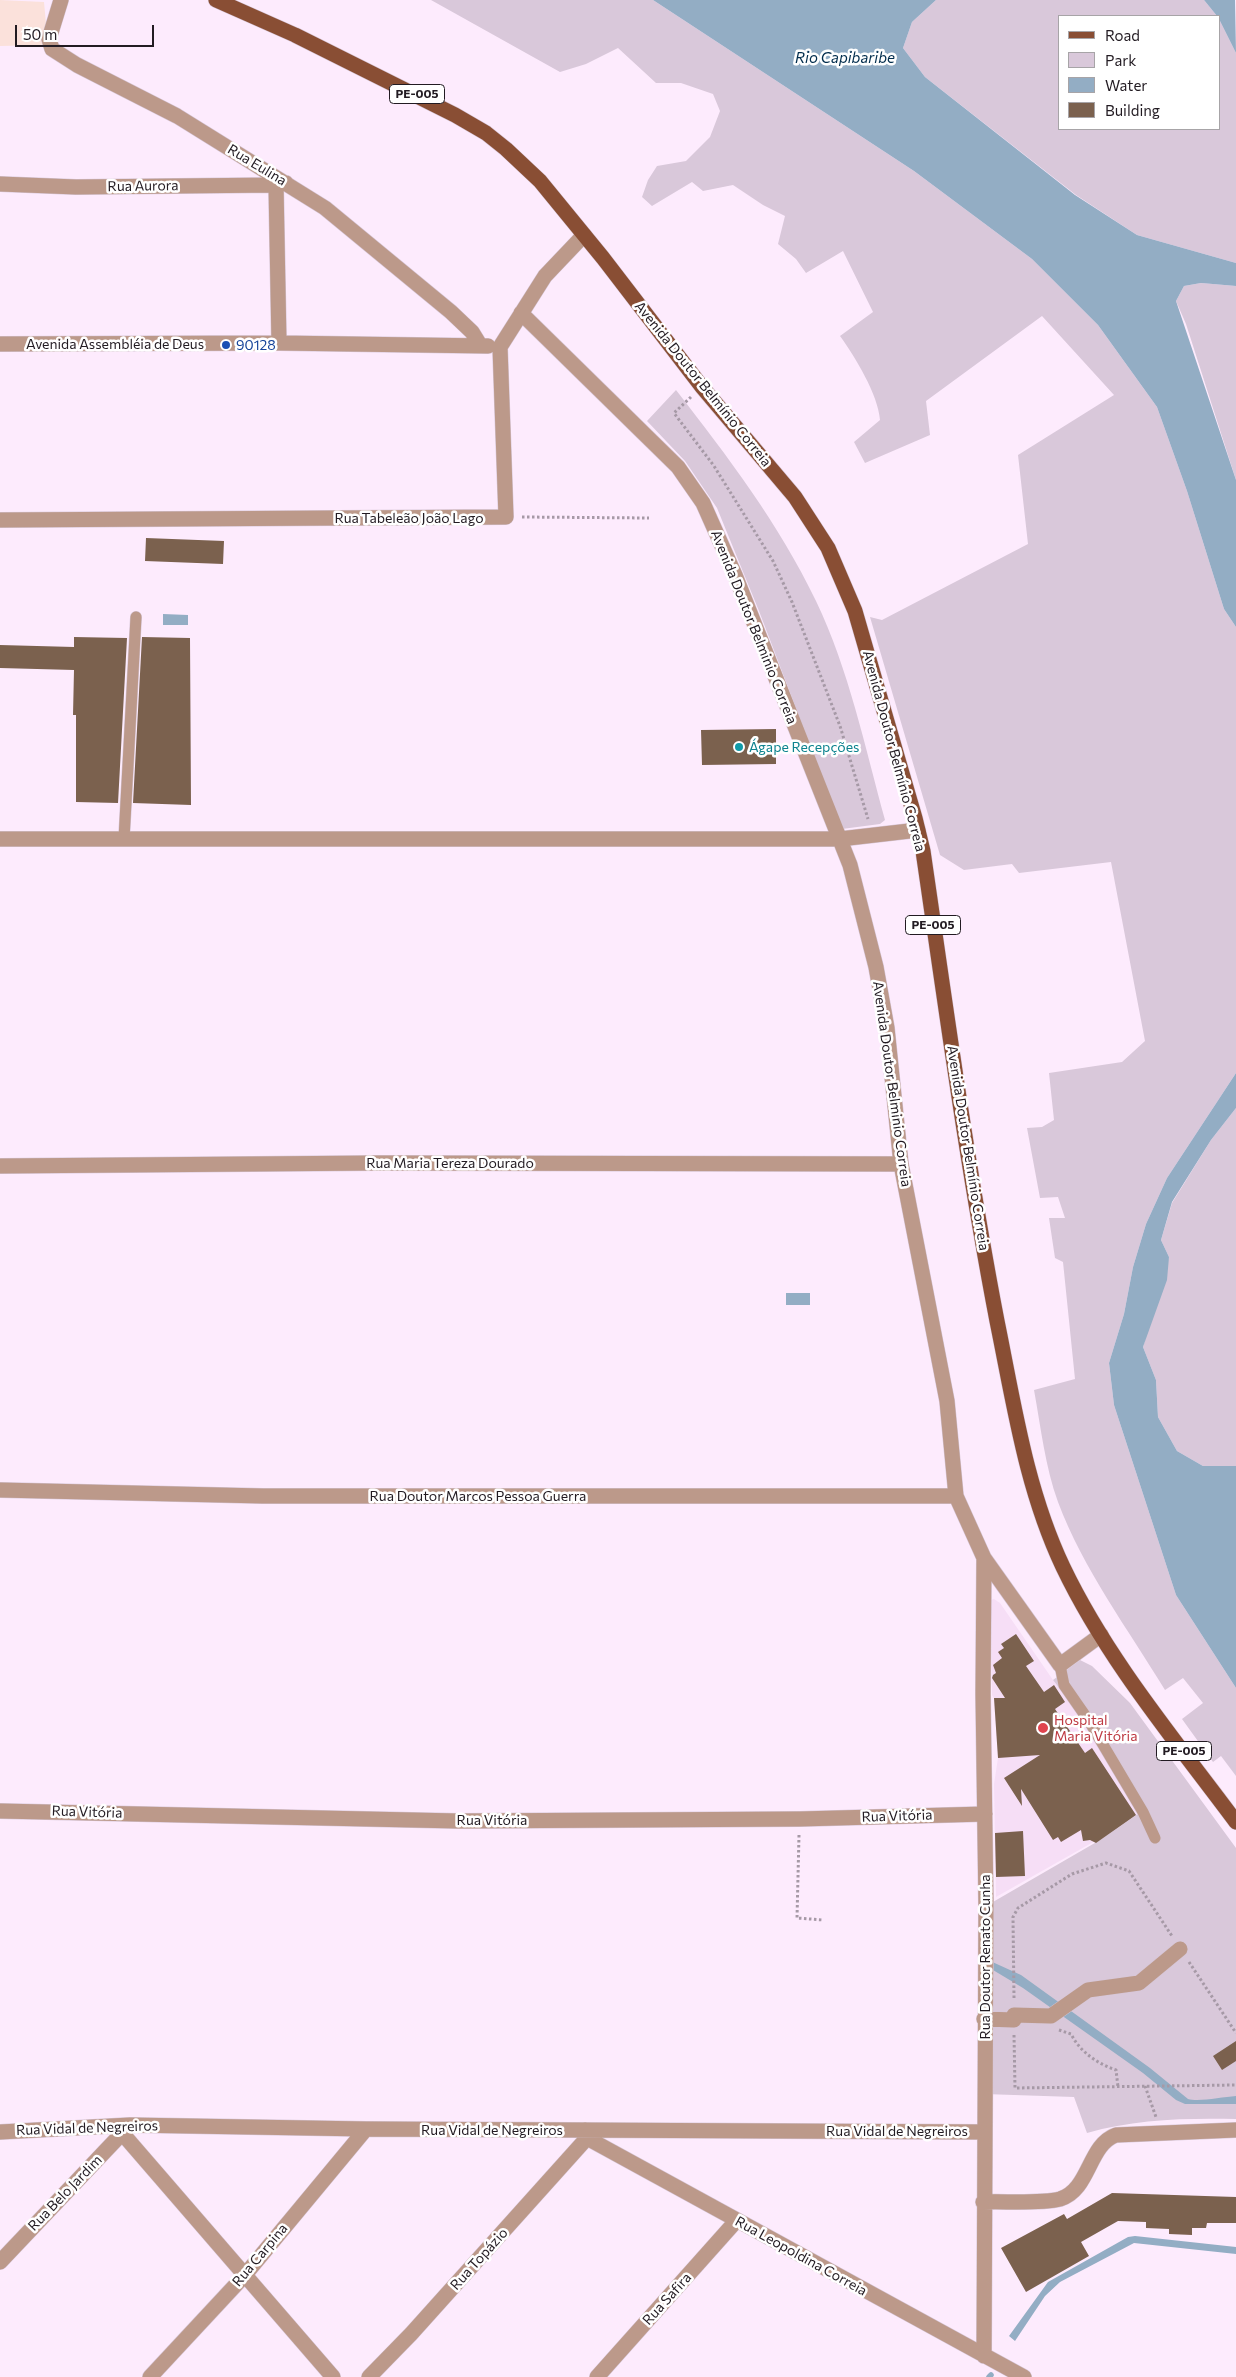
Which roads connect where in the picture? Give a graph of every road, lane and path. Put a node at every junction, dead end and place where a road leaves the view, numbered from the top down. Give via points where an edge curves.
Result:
1 (216, 0) edge
2 (59, 1) edge
3 (0, 184) edge
4 (281, 184) junction
5 (584, 235) junction
6 (521, 313) junction
7 (279, 343) junction
8 (0, 344) edge
9 (480, 346) junction
10 (500, 347) junction
11 (702, 387) junction
12 (506, 517) junction
13 (649, 518) dead end
14 (0, 520) edge
15 (136, 616) dead end
16 (918, 830) junction
17 (873, 837) junction
18 (0, 839) edge
19 (124, 839) junction
20 (840, 839) junction
21 (901, 1164) junction
22 (0, 1166) edge
23 (0, 1490) edge
24 (956, 1496) junction
25 (984, 1558) junction
26 (1101, 1636) junction
27 (1060, 1665) junction
28 (0, 1811) edge
29 (985, 1814) junction
30 (800, 1819) junction
31 (1236, 1822) edge
32 (1155, 1838) dead end
33 (823, 1920) dead end
34 (1180, 1949) junction
35 (1014, 2017) junction
36 (984, 2019) junction
37 (1054, 2022) junction
38 (1236, 2033) edge
39 (1236, 2085) edge
40 (1145, 2086) junction
41 (1118, 2087) junction
42 (126, 2129) junction
43 (366, 2129) junction
44 (1236, 2130) edge
45 (0, 2132) edge
46 (985, 2132) junction
47 (1161, 2132) junction
48 (586, 2134) junction
49 (983, 2202) junction
50 (737, 2220) junction
51 (0, 2262) edge
52 (244, 2276) junction
53 (984, 2356) junction
54 (150, 2377) edge
55 (333, 2377) edge
56 (369, 2377) edge
57 (597, 2377) edge
58 (1024, 2377) edge

1 - 5 main road, Avenida Doutor Belmínio Correia / PE-005 via 413,92 486,133 523,163
2 - 4 street, Rua Eulina via 49,39 52,48 77,65 177,116
3 - 4 street, Rua Aurora via 76,187
4 - 7 street
4 - 9 street, Rua Eulina via 326,208 451,312 472,332
5 - 6 street via 550,270
5 - 11 main road, Avenida Doutor Belmínio Correia / PE-005
6 - 10 street
6 - 20 street, Avenida Doutor Belminio Correia via 678,466 703,503
7 - 8 street, Avenida Assembléia de Deus
7 - 9 street, Avenida Assembléia de Deus
9 - 10 street, Avenida Assembléia de Deus
10 - 12 street
11 - 16 main road, Avenida Doutor Belmínio Correia / PE-005 via 795,497 828,548 855,611
11 - 17 path via 674,413 714,466 773,561 840,726
12 - 13 path
12 - 14 street, Rua Tabeleão João Lago
15 - 19 lane
16 - 17 street
16 - 26 main road, Avenida Doutor Belmínio Correia / PE-005 via 974,1197 1022,1450 1039,1509 1063,1567
17 - 20 street
18 - 19 street
19 - 20 street
20 - 21 street, Avenida Doutor Belminio Correia via 850,865 876,967 887,1028
21 - 22 street, Rua Maria Tereza Dourado
21 - 24 street, Avenida Doutor Belminio Correia via 947,1401
23 - 24 street, Rua Doutor Marcos Pessoa Guerra via 263,1496
24 - 25 street, Avenida Doutor Belminio Correia
25 - 27 street, Avenida Doutor Belminio Correia
25 - 29 street, Rua Doutor Renato Cunha
26 - 27 street
26 - 31 main road, Avenida Doutor Belmínio Correia / PE-005
27 - 32 lane via 1064,1685 1134,1796
28 - 30 street, Rua Vitória via 458,1820
29 - 30 street, Rua Vitória
29 - 36 street, Rua Doutor Renato Cunha
30 - 33 path via 797,1918
34 - 35 path via 1129,1870 1106,1863 1072,1874 1018,1908 1013,1917
34 - 37 street via 1139,1983 1088,1990 1066,2003
34 - 38 path
35 - 36 street
35 - 37 street
35 - 41 path via 1015,2088
36 - 46 street, Rua Doutor Renato Cunha
37 - 41 path via 1061,2032 1071,2034 1075,2043 1101,2066 1116,2070
39 - 40 path
40 - 41 path
40 - 47 path
42 - 43 street, Rua Vidal de Negreiros
42 - 45 street, Rua Vidal de Negreiros
42 - 51 street, Rua Belo Jardim
42 - 52 street
43 - 48 street, Rua Vidal de Negreiros
43 - 52 street, Rua Carpina
44 - 47 street
46 - 48 street, Rua Vidal de Negreiros
46 - 49 street, Rua Doutor Renato Cunha
47 - 49 street via 1126,2133 1108,2138 1101,2144 1079,2184 1060,2199
48 - 50 street, Rua Leopoldina Correia
48 - 56 street, Rua Topázio via 411,2334
49 - 53 street, Rua Doutor Renato Cunha
50 - 53 street, Rua Leopoldina Correia
50 - 57 street, Rua Safira
52 - 54 street, Rua Carpina
52 - 55 street
53 - 58 street, Rua Leopoldina Correia

